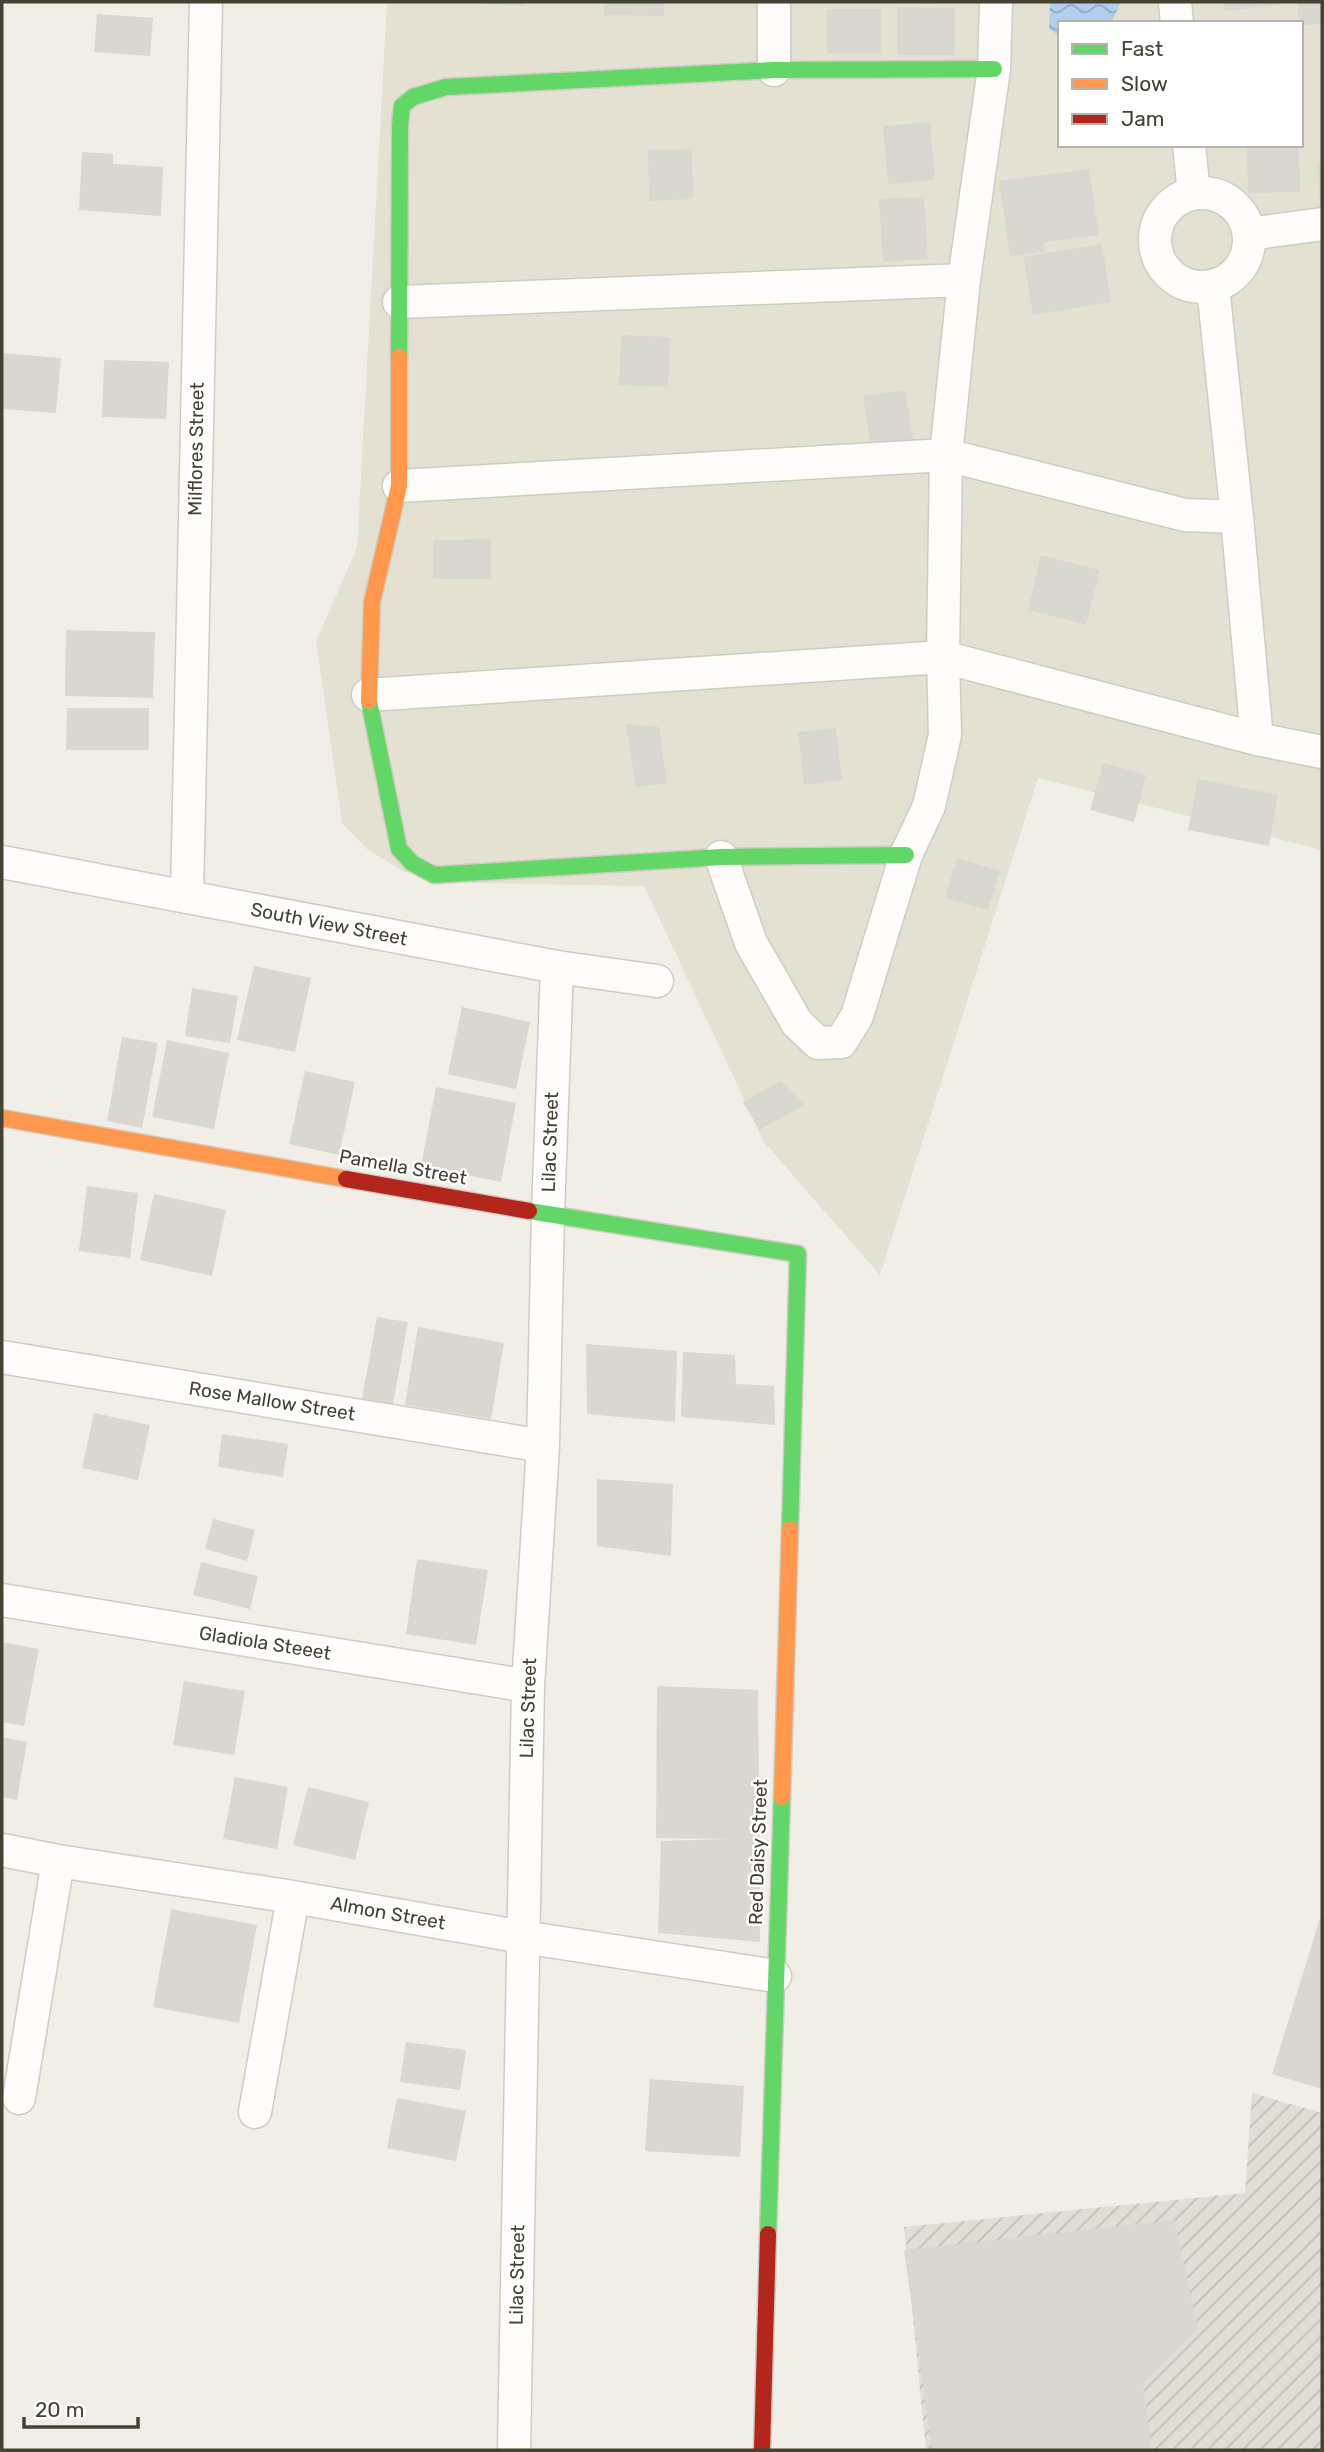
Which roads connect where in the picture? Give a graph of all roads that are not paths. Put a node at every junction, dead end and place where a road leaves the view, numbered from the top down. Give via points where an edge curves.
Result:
1 (206, 2) edge
2 (774, 2) edge
3 (996, 2) edge
4 (1175, 2) edge
5 (1177, 21) edge
6 (994, 69) junction
7 (774, 70) junction
8 (1189, 147) edge
9 (1194, 193) junction
10 (1322, 224) edge
11 (1249, 234) junction
12 (964, 280) junction
13 (1213, 287) junction
14 (400, 302) junction
15 (946, 455) junction
16 (399, 486) junction
17 (1237, 517) junction
18 (943, 657) junction
19 (368, 695) junction
20 (1257, 739) junction
21 (1322, 752) edge
22 (906, 855) junction
23 (721, 857) junction
24 (2, 862) edge
25 (187, 897) junction
26 (556, 967) junction
27 (657, 981) dead end
28 (2, 1118) edge
29 (548, 1214) junction
30 (798, 1254) joint
31 (2, 1357) edge
32 (543, 1446) junction
33 (2, 1600) edge
34 (528, 1686) junction
35 (2, 1850) edge
36 (58, 1861) junction
37 (293, 1896) junction
38 (523, 1937) junction
39 (775, 1976) junction
40 (19, 2098) dead end
41 (255, 2112) dead end
42 (514, 2450) edge
43 (762, 2450) edge

1 - 25 street, Milflores Street
2 - 7 street
3 - 6 street
4 - 5 street
6 - 7 street
6 - 12 street
7 - 14 street via 446,87 413,97 402,106 400,125
8 - 9 street
9 - 11 street via 1224,198 1245,219
9 - 13 street via 1167,207 1154,234 1155,250 1160,264 1182,284
10 - 11 street
11 - 13 street via 1245,261 1237,273
12 - 14 street
12 - 15 street
13 - 17 street
14 - 16 street
15 - 16 street
15 - 17 street via 1185,515
15 - 18 street
16 - 19 street via 372,602
17 - 20 street
18 - 19 street
18 - 20 street
18 - 22 street via 945,735 929,806
19 - 23 street via 399,849 434,875
20 - 21 street
22 - 23 street
22 - 23 street via 857,1016 841,1042 818,1043 797,1023 751,943
24 - 25 street, South View Street
25 - 26 street, South View Street
26 - 27 street, South View Street
26 - 29 street, Lilac Street
28 - 29 street, Pamella Street
29 - 30 street, Pamella Street
29 - 32 street, Lilac Street
30 - 39 street, Red Daisy Street
31 - 32 street, Rose Mallow Street
32 - 34 street, Lilac Street
33 - 34 street, Gladiola Steeet
34 - 38 street, Lilac Street
35 - 36 street, Almon Street
36 - 37 street, Almon Street
36 - 40 street
37 - 38 street, Almon Street
37 - 41 street
38 - 39 street, Almon Street
38 - 42 street, Lilac Street
39 - 43 street, Red Daisy Street

